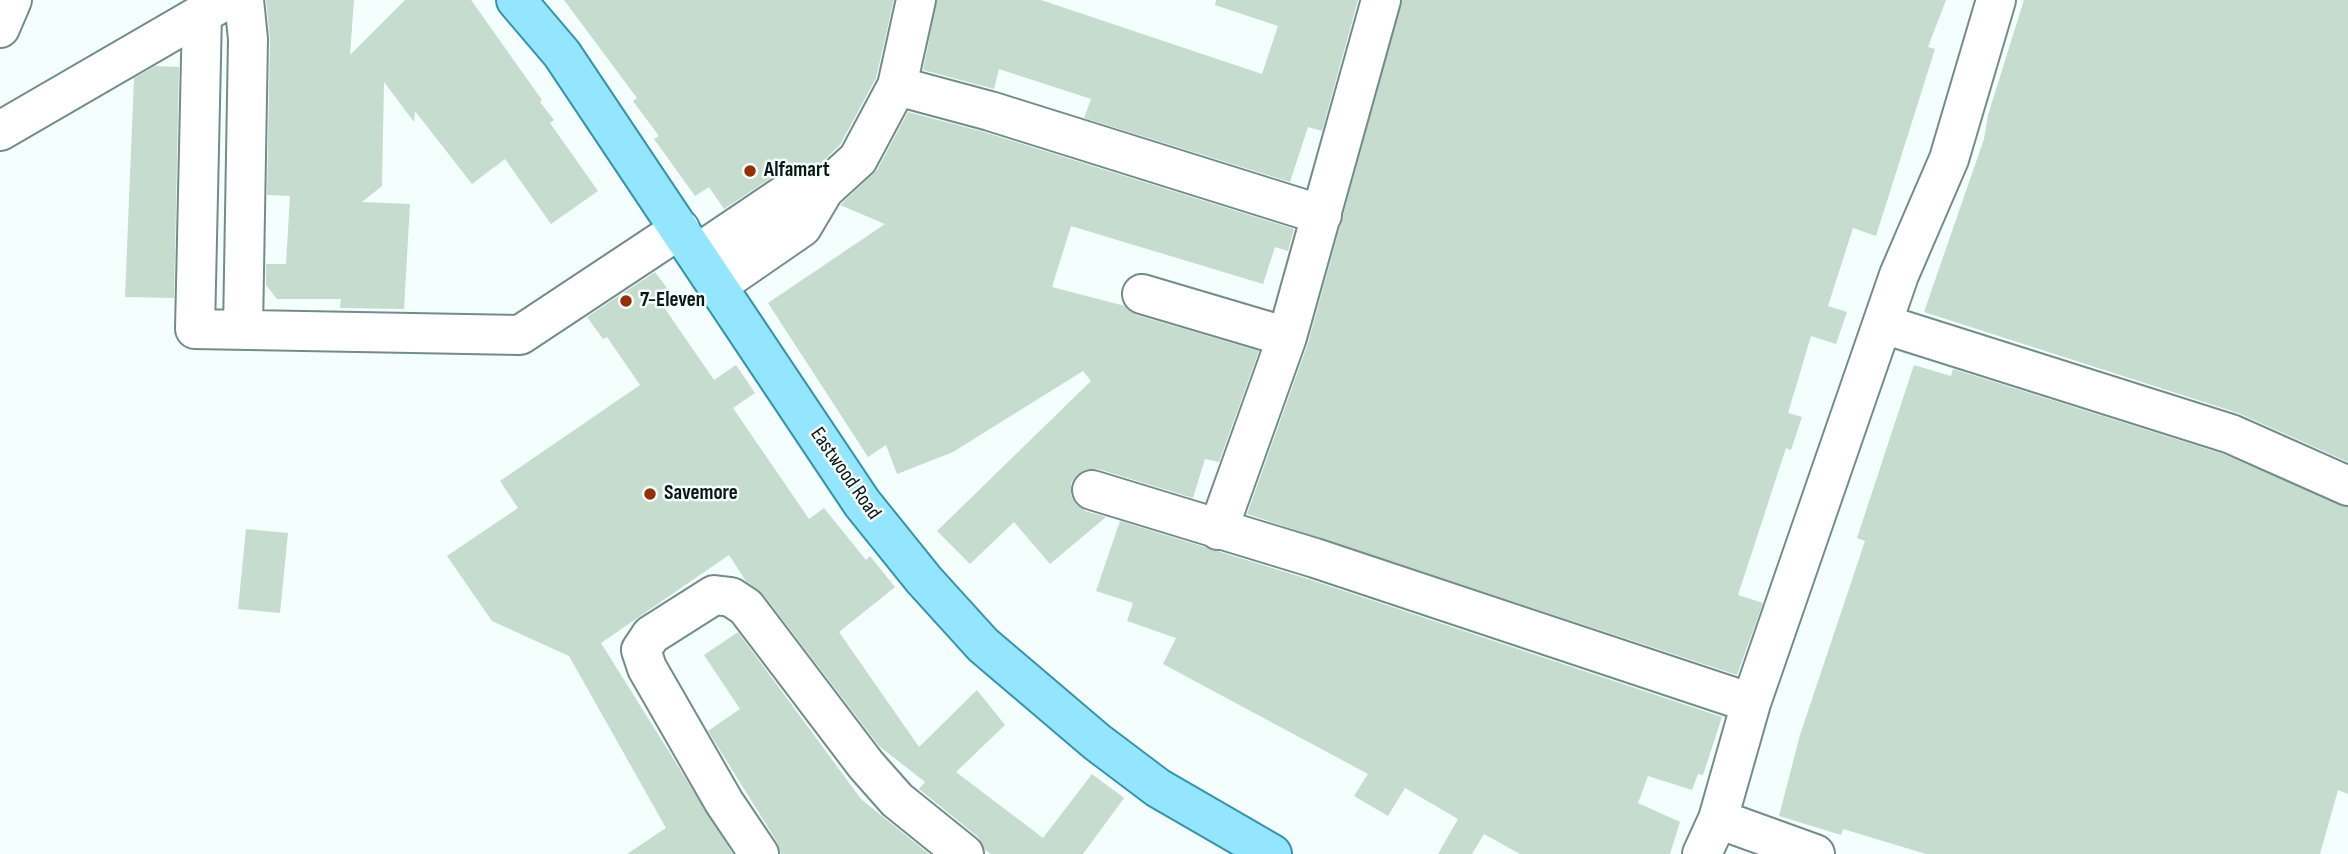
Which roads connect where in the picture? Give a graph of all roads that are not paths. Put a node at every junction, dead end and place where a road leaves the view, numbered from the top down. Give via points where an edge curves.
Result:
1 (12, 0) edge
2 (244, 0) edge
3 (516, 0) edge
4 (916, 0) edge
5 (1381, 0) edge
6 (1996, 0) edge
7 (215, 7) edge
8 (0, 28) edge
9 (897, 86) junction
10 (0, 131) edge
11 (824, 190) junction
12 (1322, 215) junction
13 (688, 241) junction
14 (718, 285) junction
15 (1142, 294) dead end
16 (1883, 324) junction
17 (243, 330) junction
18 (1287, 337) junction
19 (2348, 486) edge
20 (1092, 491) dead end
21 (1218, 530) junction
22 (1751, 703) junction
23 (1718, 819) junction
24 (759, 854) edge
25 (964, 854) edge
26 (1272, 854) edge
27 (1702, 854) edge
28 (1815, 854) edge

1 - 8 street
2 - 17 street via 248,39
3 - 13 main road, Eastwood Road via 562,54
4 - 9 street
5 - 12 street
6 - 16 street via 1949,159
7 - 10 street
7 - 17 street via 195,329
9 - 11 street via 858,159
9 - 12 street
11 - 13 street via 786,194
11 - 14 street via 802,227
12 - 18 street
13 - 14 main road, Eastwood Road
13 - 17 street via 520,335
14 - 26 main road, Eastwood Road via 862,503 984,645 1040,696 1158,788
15 - 18 street
16 - 19 street via 2231,434
16 - 22 street
18 - 21 street
20 - 21 street
21 - 22 street
22 - 23 street
23 - 27 street
23 - 28 street
24 - 25 street via 724,802 641,650 651,635 715,595 731,597 746,607 866,765 897,800

